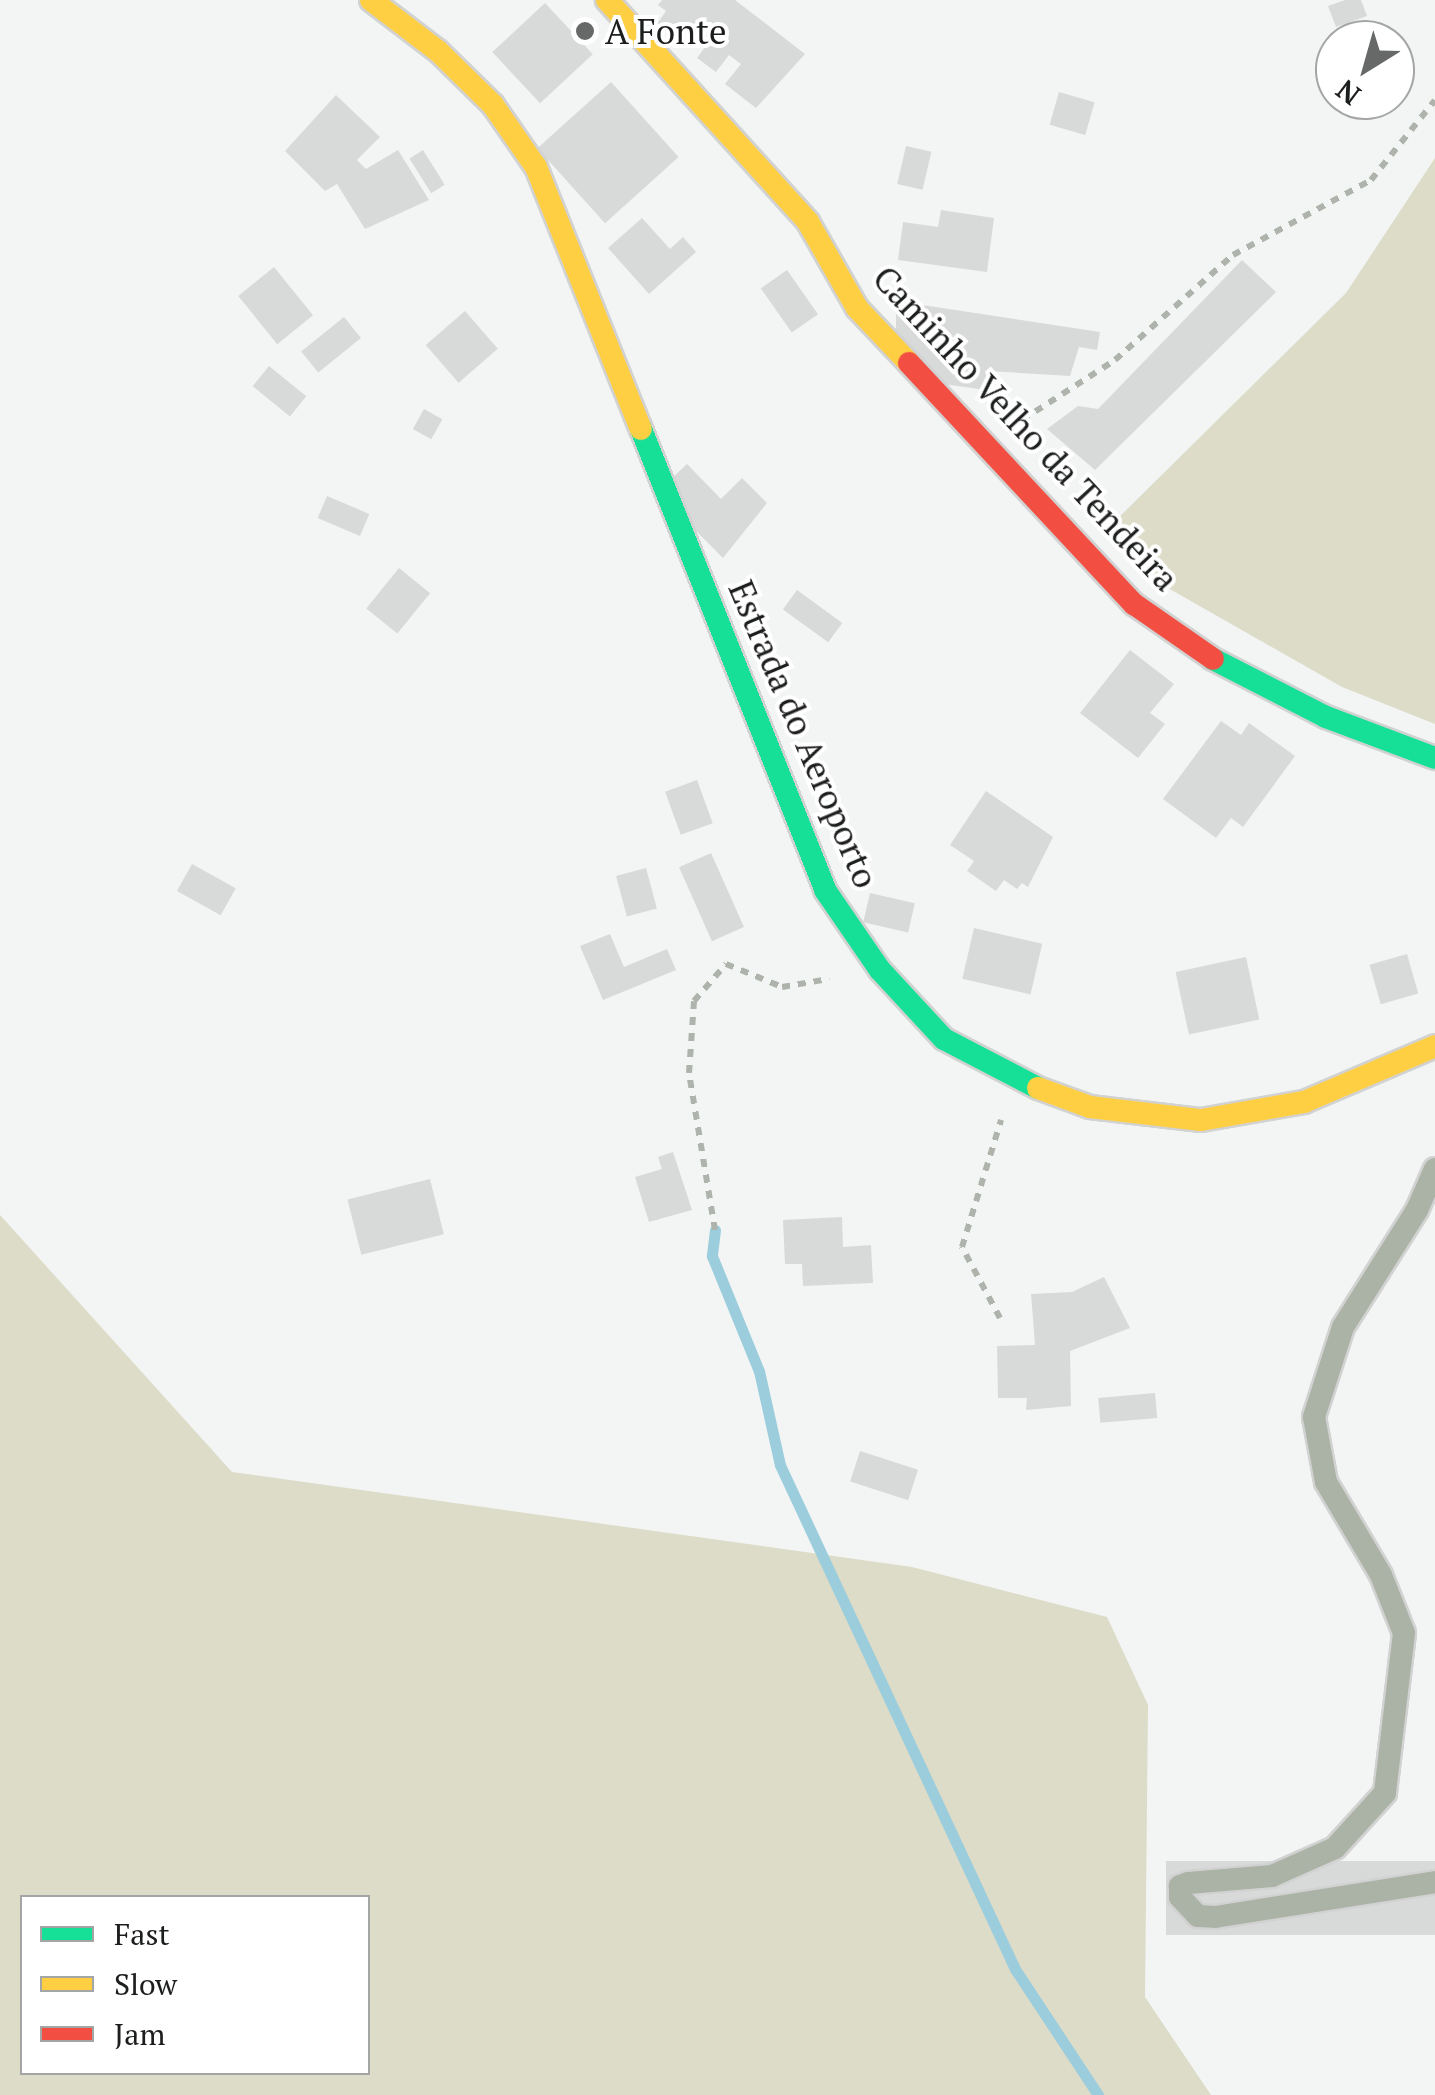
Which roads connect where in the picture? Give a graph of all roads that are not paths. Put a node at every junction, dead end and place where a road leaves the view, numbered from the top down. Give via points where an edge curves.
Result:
1 (371, 0) edge
2 (607, 0) edge
3 (1435, 758) edge
4 (1435, 1046) edge
5 (1435, 1169) edge
6 (1435, 1882) edge

1 - 4 main road, Estrada do Aeroporto via 492,104 536,166 826,890 880,970 944,1039 1015,1079 1090,1107 1200,1120 1304,1102
2 - 3 main road, Caminho Velho da Tendeira via 808,222 857,308 1134,604 1195,646 1326,717
5 - 6 lane via 1344,1326 1314,1417 1326,1482 1381,1575 1404,1632 1386,1793 1335,1848 1272,1876 1188,1883 1180,1886 1180,1896 1198,1916 1216,1917

